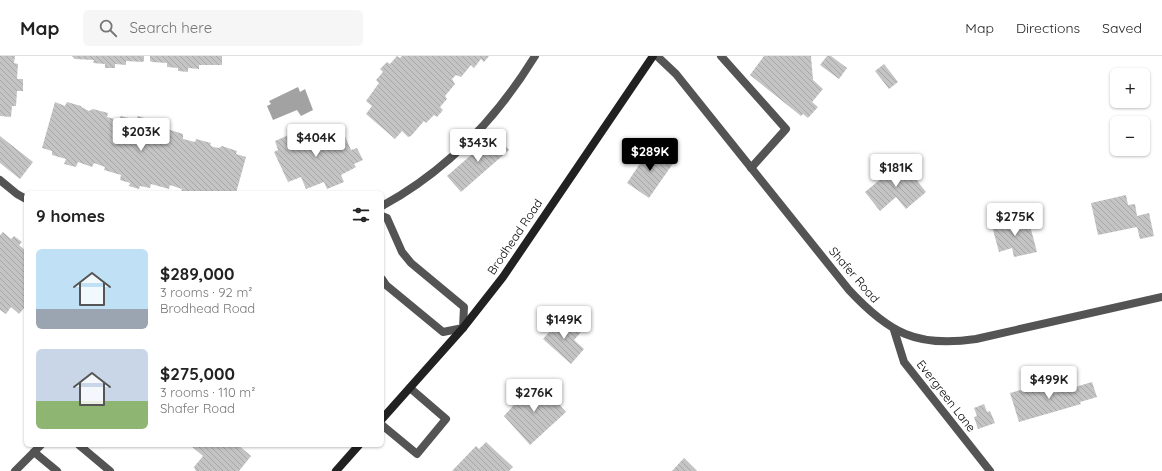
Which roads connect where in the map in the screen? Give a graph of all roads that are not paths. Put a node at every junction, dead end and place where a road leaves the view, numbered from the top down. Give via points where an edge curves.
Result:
1 (535, 56) edge
2 (653, 56) edge
3 (657, 56) edge
4 (721, 56) edge
5 (752, 168) junction
6 (0, 180) edge
7 (24, 198) edge
8 (384, 205) edge
9 (384, 217) edge
10 (384, 282) edge
11 (1162, 297) edge
12 (463, 328) junction
13 (894, 330) junction
14 (410, 388) junction
15 (384, 418) edge
16 (384, 427) edge
17 (39, 447) edge
18 (81, 447) edge
19 (357, 447) edge
20 (34, 452) junction
21 (15, 471) edge
22 (57, 471) edge
23 (110, 471) edge
24 (336, 471) edge
25 (990, 471) edge

1 - 8 street via 498,109 472,138 418,183
2 - 12 main road, Brodhead Road via 503,276
3 - 5 street, Shafer Road via 676,74
4 - 5 street via 786,129
5 - 13 street, Shafer Road via 849,290 868,311
6 - 7 street
9 - 12 street via 387,218 402,252 411,263 464,308
10 - 12 street via 443,332
11 - 13 street, Shafer Road via 952,343 928,341
12 - 14 main road, Brodhead Road
13 - 25 street, Evergreen Lane via 904,362
14 - 15 main road, Brodhead Road
14 - 16 street via 446,419 417,454
17 - 20 street
18 - 23 street
19 - 24 main road
20 - 21 street
20 - 22 street

